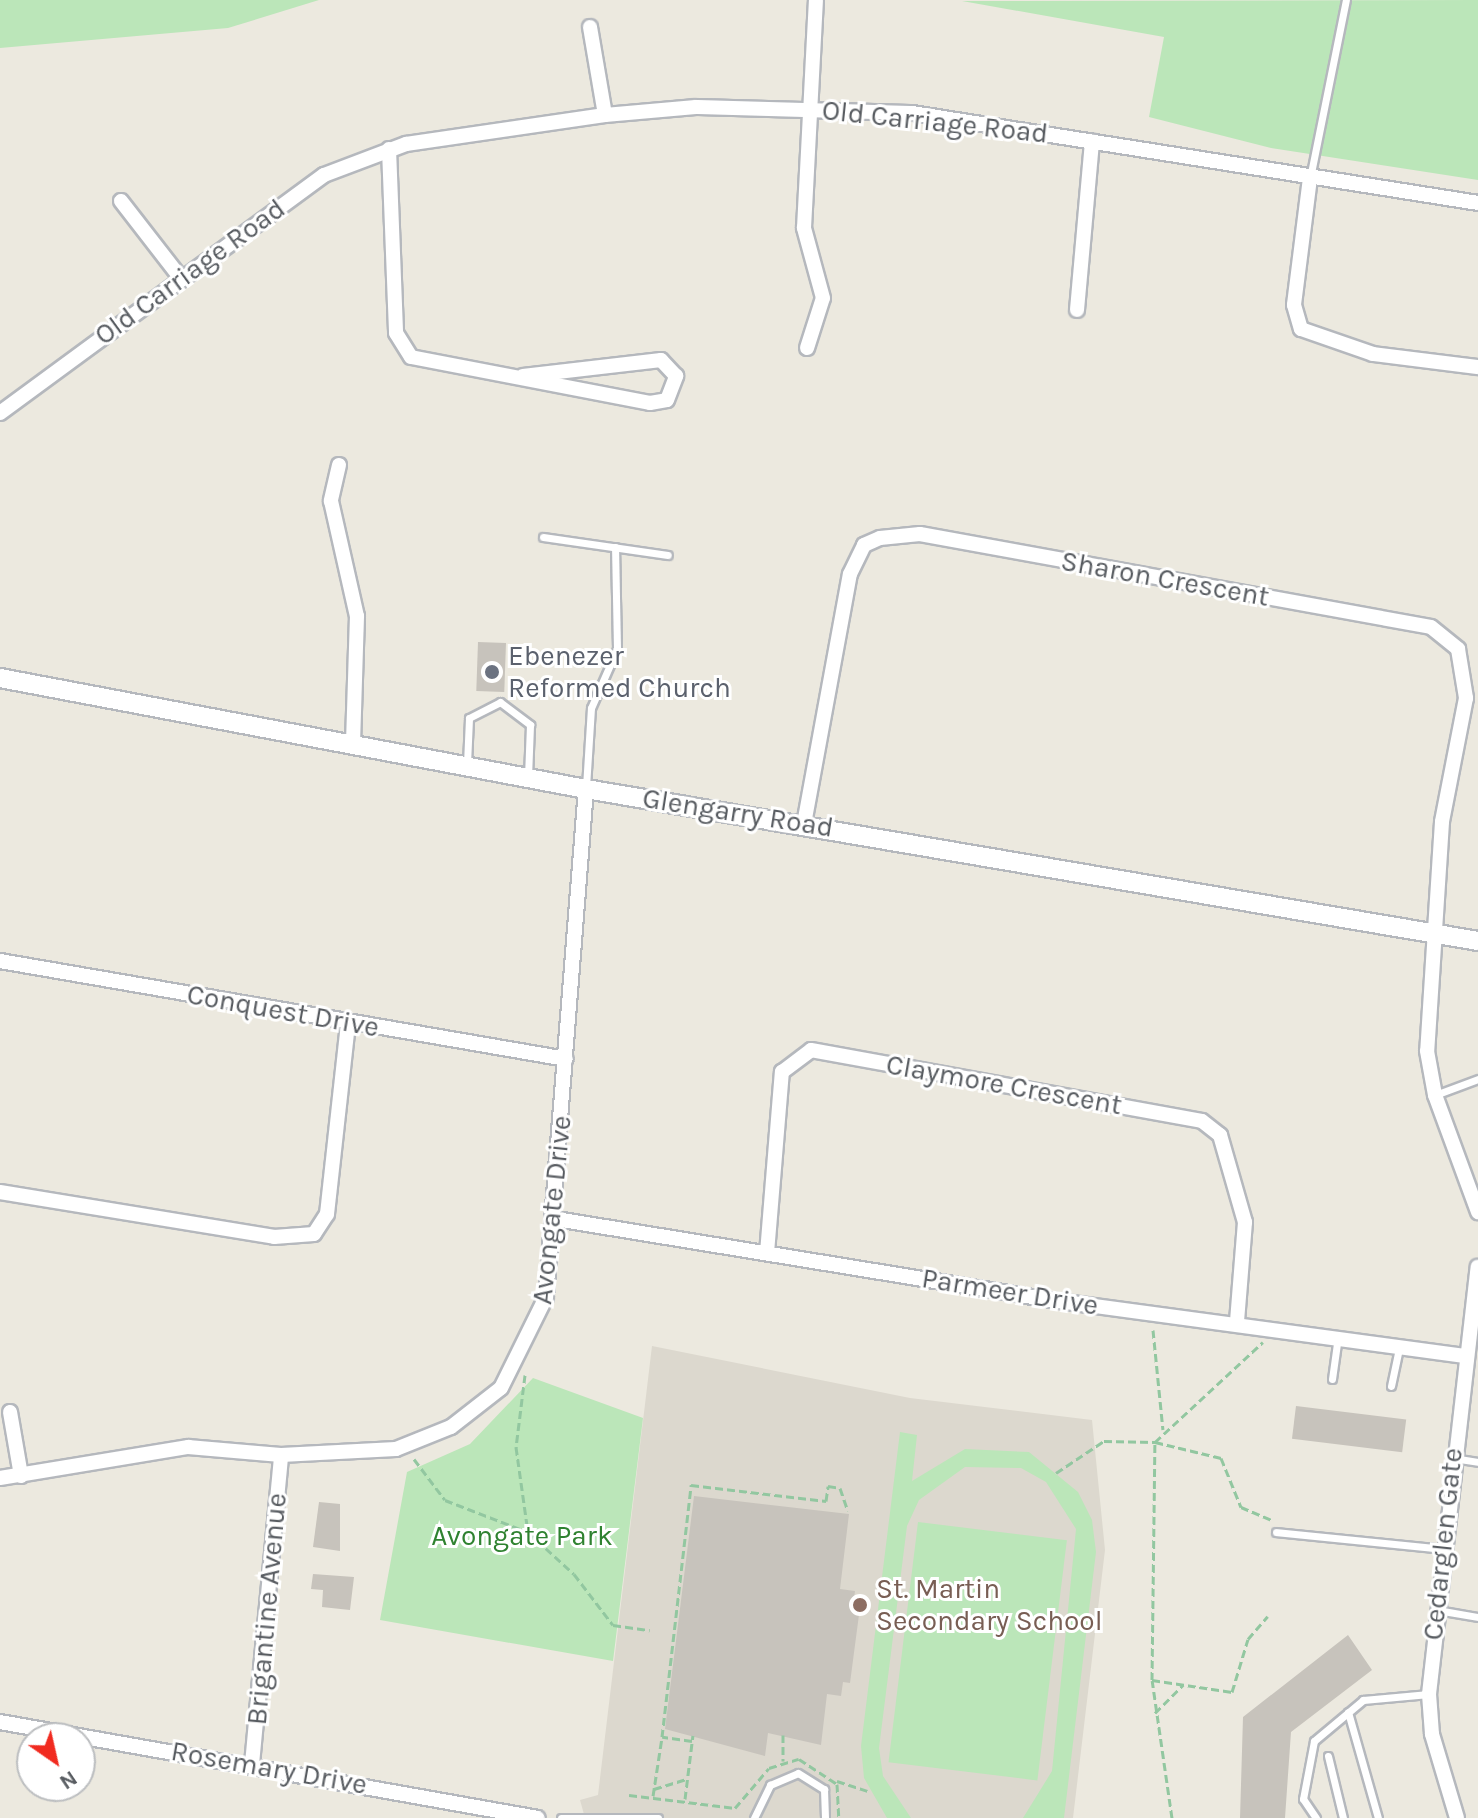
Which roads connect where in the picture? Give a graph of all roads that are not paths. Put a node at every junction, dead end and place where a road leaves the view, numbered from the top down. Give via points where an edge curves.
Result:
1 (816, 0) edge
2 (1346, 0) edge
3 (590, 27) dead end
4 (808, 108) junction
5 (605, 115) junction
6 (1092, 142) junction
7 (389, 149) junction
8 (1310, 178) junction
9 (121, 201) dead end
10 (1478, 203) edge
11 (180, 277) junction
12 (1077, 310) dead end
13 (807, 348) dead end
14 (1478, 367) edge
15 (523, 376) junction
16 (0, 413) edge
17 (339, 465) dead end
18 (543, 537) dead end
19 (615, 547) junction
20 (668, 555) dead end
21 (0, 678) edge
22 (353, 741) junction
23 (467, 764) junction
24 (528, 777) junction
25 (586, 789) junction
26 (804, 824) junction
27 (1437, 934) junction
28 (1478, 941) edge
29 (0, 961) edge
30 (348, 1023) junction
31 (566, 1059) junction
32 (1478, 1079) edge
33 (1435, 1095) junction
34 (0, 1192) edge
35 (1478, 1212) edge
36 (556, 1219) junction
37 (767, 1253) junction
38 (1478, 1267) edge
39 (1237, 1321) junction
40 (1337, 1342) junction
41 (1399, 1349) junction
42 (1471, 1356) edge
43 (1332, 1379) dead end
44 (1391, 1386) dead end
45 (10, 1412) dead end
46 (281, 1455) junction
47 (1451, 1458) junction
48 (1478, 1462) edge
49 (21, 1476) junction
50 (0, 1478) edge
51 (1276, 1532) dead end
52 (1443, 1549) junction
53 (1436, 1610) junction
54 (1478, 1617) edge
55 (1429, 1694) junction
56 (1348, 1712) junction
57 (0, 1722) edge
58 (1328, 1756) dead end
59 (252, 1764) junction
60 (487, 1812) edge
61 (538, 1818) edge
62 (561, 1818) edge
63 (658, 1818) edge
64 (754, 1818) edge
65 (825, 1818) edge
66 (1316, 1818) edge
67 (1343, 1818) edge
68 (1378, 1818) edge
69 (1457, 1818) edge

1 - 4 street
2 - 8 lane
3 - 5 street
4 - 5 street, Old Carriage Road
4 - 6 street, Old Carriage Road via 1005,124
4 - 13 street via 804,228 823,298
5 - 7 street, Old Carriage Road
6 - 8 street, Old Carriage Road
6 - 12 street
7 - 11 street, Old Carriage Road via 324,175
7 - 15 street via 401,348 411,357
8 - 10 street, Old Carriage Road
8 - 14 street via 1294,305 1301,329 1373,354
9 - 11 street
11 - 16 street, Old Carriage Road
15 - 15 street via 661,360 676,376 667,400 650,403
17 - 22 street via 331,501 357,616
18 - 19 lane
19 - 20 lane
19 - 25 lane via 617,649 591,708
21 - 22 street, Glengarry Road
22 - 23 street, Glengarry Road
23 - 24 street, Glengarry Road
23 - 24 lane via 469,718 500,702 530,725
24 - 25 street, Glengarry Road
25 - 26 street, Glengarry Road
25 - 31 street, Avongate Drive
26 - 27 street, Glengarry Road
26 - 27 street, Sharon Crescent via 850,574 864,545 920,534 1445,635 1464,668 1466,698 1442,822
27 - 28 street, Glengarry Road
27 - 33 street via 1427,1051
29 - 30 street, Conquest Drive
30 - 31 street, Conquest Drive
30 - 34 street via 327,1214 314,1234 274,1237
31 - 36 street, Avongate Drive
32 - 33 lane
33 - 35 street
36 - 37 street, Parmeer Drive
36 - 46 street, Avongate Drive via 546,1297 518,1363 490,1399 409,1446
37 - 39 street, Parmeer Drive via 1152,1313
37 - 39 street, Claymore Crescent via 782,1072 811,1050 1202,1121 1220,1135 1245,1222
38 - 42 street, Cedarglen Gate
39 - 40 street, Parmeer Drive
40 - 41 street, Parmeer Drive
40 - 43 lane
41 - 42 street, Parmeer Drive
41 - 44 lane
42 - 47 street, Cedarglen Gate
45 - 49 street
46 - 49 street, Avongate Drive via 188,1447
46 - 59 street, Brigantine Avenue
47 - 48 lane
47 - 52 street, Cedarglen Gate
49 - 50 street, Avongate Drive
51 - 52 lane
52 - 53 street, Cedarglen Gate
53 - 54 lane
53 - 55 street, Cedarglen Gate
55 - 56 lane via 1363,1700
55 - 69 street, Cedarglen Gate via 1432,1734
56 - 66 lane via 1314,1741 1303,1799
56 - 68 lane
57 - 59 street, Rosemary Drive
58 - 67 lane
59 - 60 street, Rosemary Drive
60 - 61 street, Rosemary Drive
62 - 63 lane
64 - 65 lane via 770,1785 798,1773 824,1789

